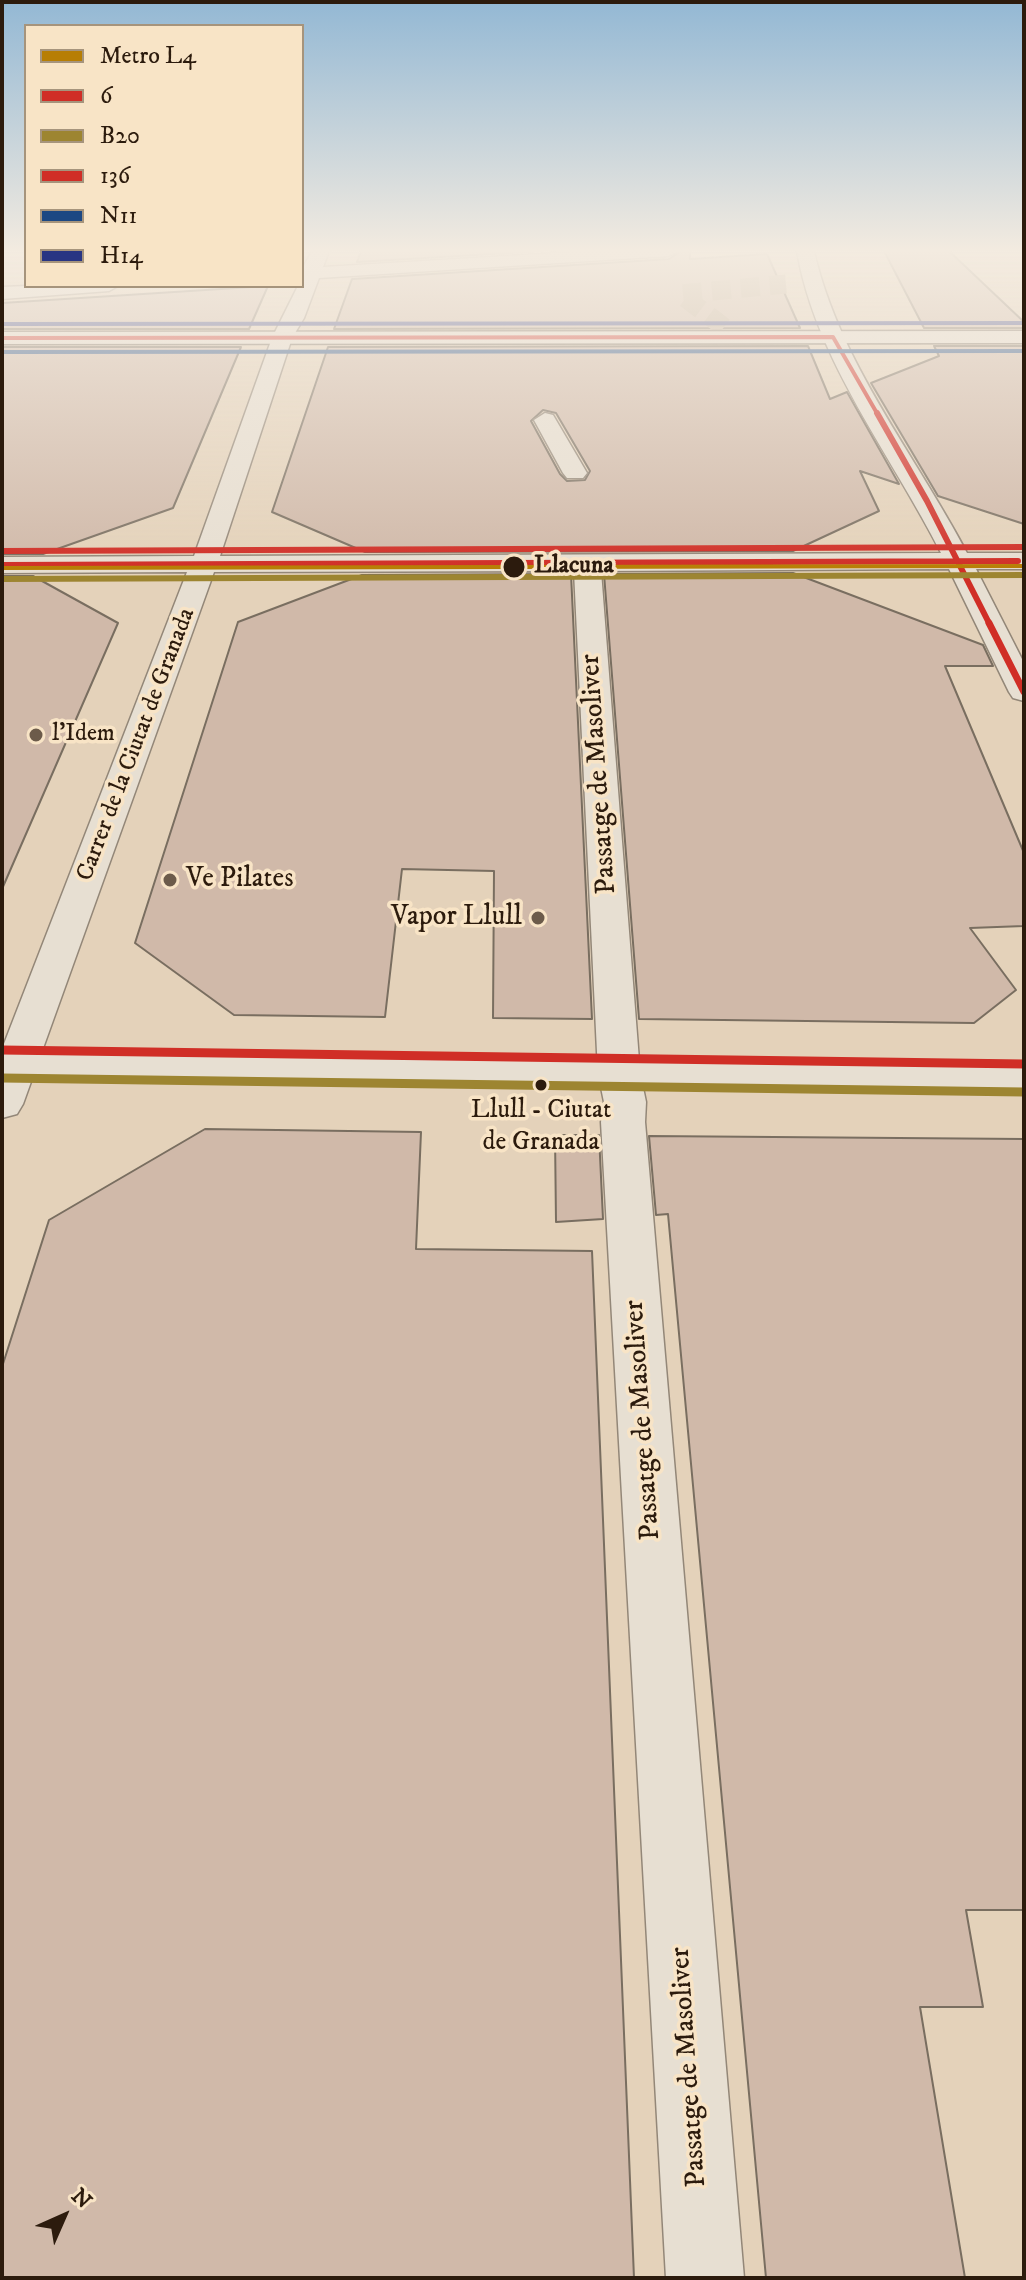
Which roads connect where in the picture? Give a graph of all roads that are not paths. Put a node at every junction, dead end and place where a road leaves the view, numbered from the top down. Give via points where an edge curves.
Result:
1 (275, 357) edge
2 (844, 357) edge
3 (545, 420) dead end
4 (575, 473) dead end
5 (959, 561) junction
6 (1024, 561) edge
7 (587, 563) junction
8 (2, 565) edge
9 (205, 565) junction
10 (1024, 692) edge
11 (9, 1064) edge
12 (619, 1073) junction
13 (1024, 1078) edge
14 (2, 1104) edge
15 (705, 2278) edge

1 - 9 street, Carrer de la Ciutat de Granada
2 - 5 street
3 - 4 street
5 - 6 street
5 - 7 street
5 - 10 street
7 - 9 street
7 - 12 street, Passatge de Masoliver
8 - 9 street
9 - 11 street, Carrer de la Ciutat de Granada
11 - 12 street
11 - 14 street, Carrer de la Ciutat de Granada
12 - 13 street
12 - 15 street, Passatge de Masoliver

